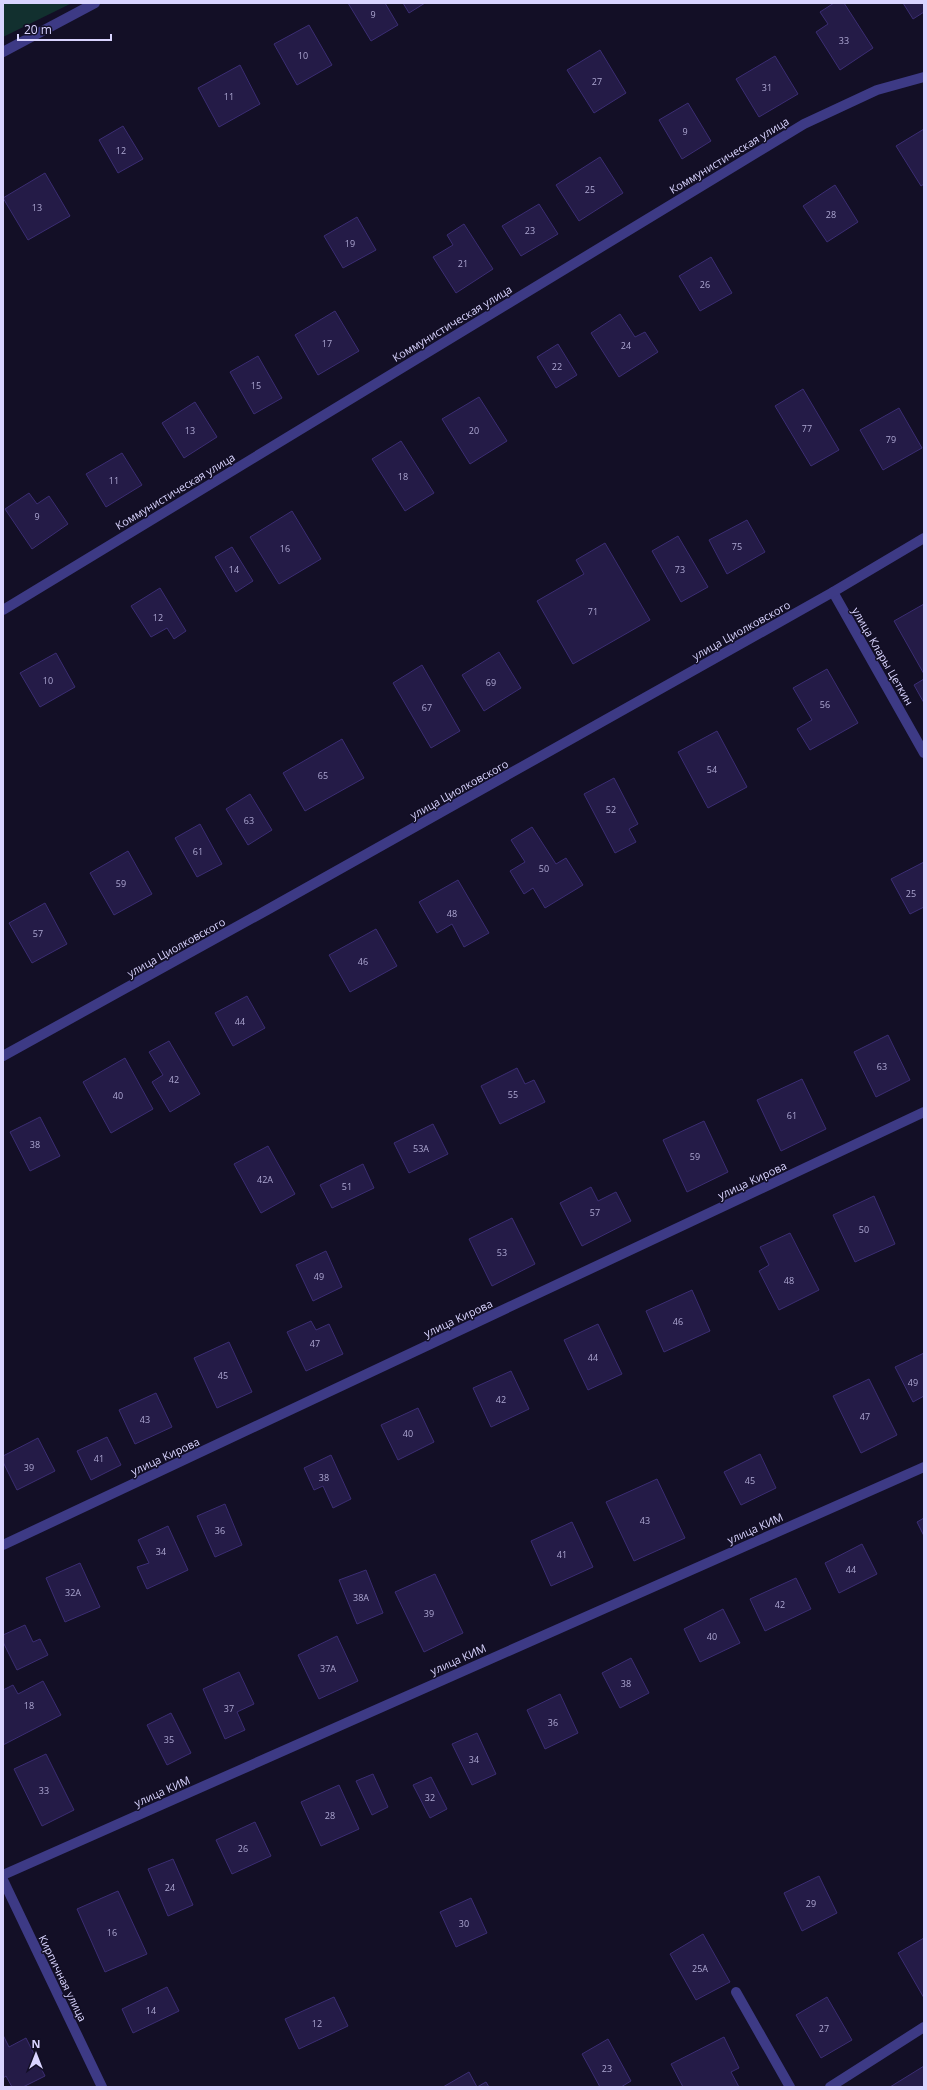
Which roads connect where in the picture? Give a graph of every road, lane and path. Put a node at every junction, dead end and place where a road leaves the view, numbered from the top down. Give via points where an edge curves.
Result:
1 (95, 3) edge
2 (3, 52) edge
3 (924, 77) edge
4 (924, 538) edge
5 (833, 592) junction
6 (3, 610) edge
7 (924, 753) edge
8 (3, 1056) edge
9 (924, 1112) edge
10 (924, 1466) edge
11 (3, 1545) edge
12 (3, 1875) edge
13 (3, 1880) edge
14 (736, 1992) dead end
15 (924, 2027) edge
16 (102, 2087) edge
17 (790, 2087) edge
18 (830, 2087) edge

1 - 2 street
3 - 6 street, Коммунистическая улица via 877,90 804,124
4 - 5 street, улица Циолковского
5 - 7 street, улица Клары Цеткин
5 - 8 street, улица Циолковского
9 - 11 street, улица Кирова
10 - 12 street, улица КИМ
13 - 16 street, Кирпичная улица
14 - 17 street
15 - 18 street

